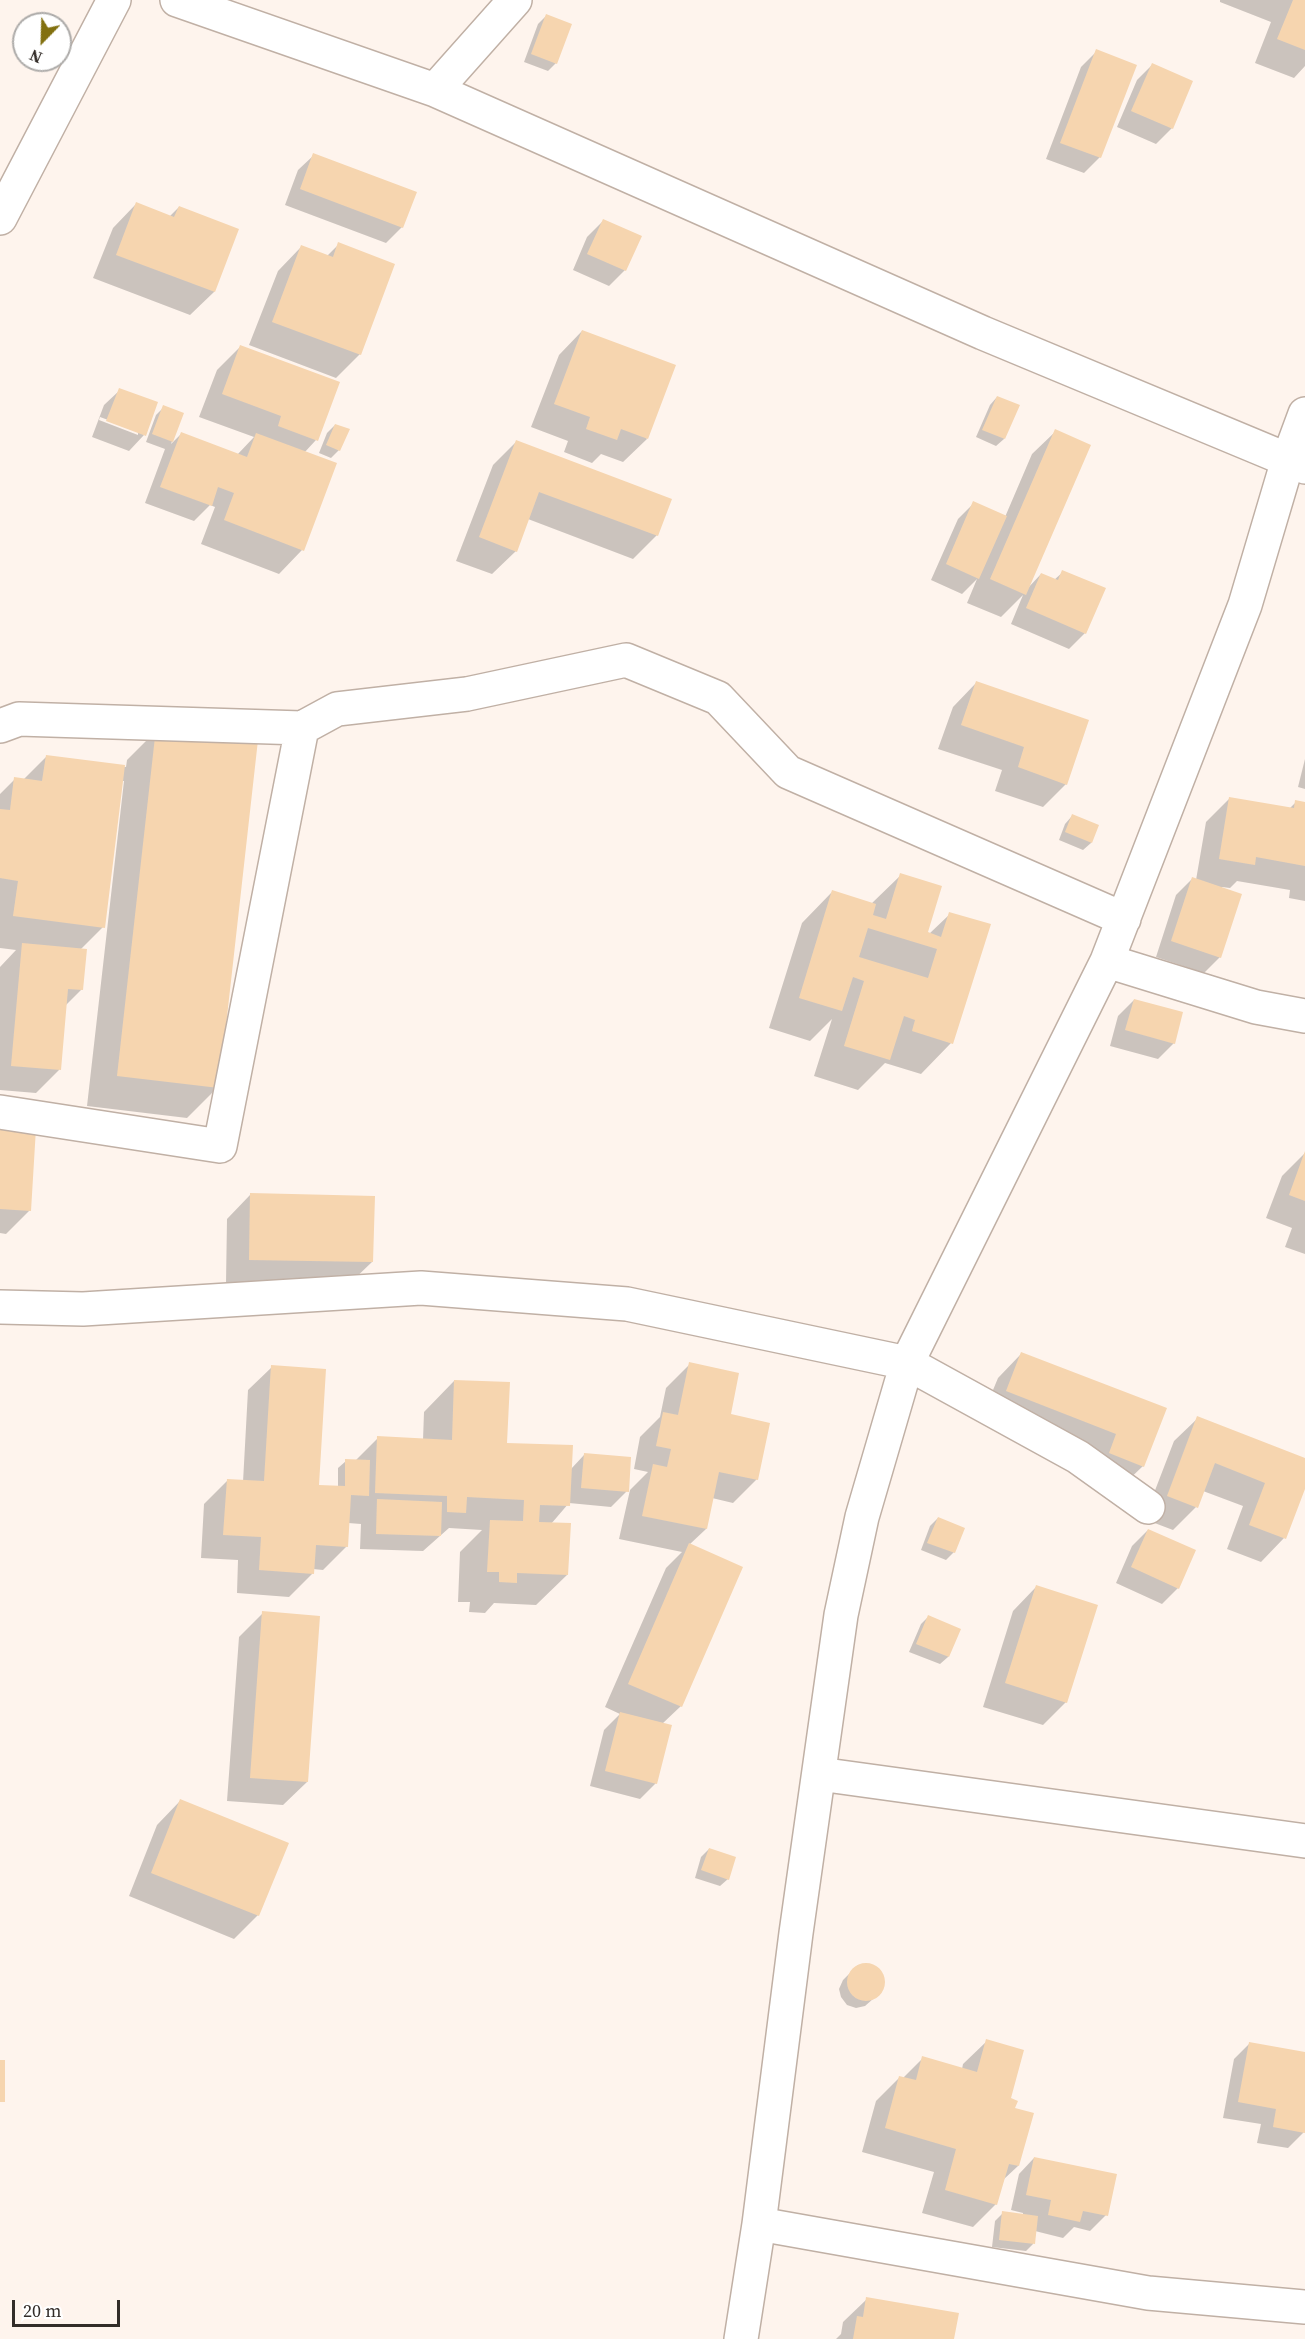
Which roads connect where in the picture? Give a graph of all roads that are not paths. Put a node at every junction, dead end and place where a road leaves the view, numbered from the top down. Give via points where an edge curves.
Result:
1 (114, 0) edge
2 (177, 0) edge
3 (515, 0) edge
4 (435, 90) junction
5 (0, 218) edge
6 (1305, 414) edge
7 (1296, 463) edge
8 (0, 726) edge
9 (302, 728) junction
10 (1124, 919) junction
11 (1107, 961) junction
12 (1305, 1016) edge
13 (0, 1112) edge
14 (0, 1307) edge
15 (907, 1363) junction
16 (1148, 1508) dead end
17 (819, 1774) junction
18 (1305, 1841) edge
19 (759, 2224) junction
20 (1305, 2307) edge
21 (741, 2339) edge

1 - 5 street
2 - 4 street
3 - 4 street
4 - 7 street via 983,333
6 - 7 street
7 - 10 street
8 - 9 street via 18,719
9 - 10 street via 337,709 467,694 626,660 718,698 788,772
9 - 13 street via 220,1146
10 - 11 street
11 - 12 street via 1256,1007
11 - 15 street
14 - 15 street via 83,1309 421,1288 627,1304
15 - 16 street via 1078,1457
15 - 17 street via 841,1615
17 - 18 street
17 - 19 street
19 - 20 street via 1148,2293
19 - 21 street

